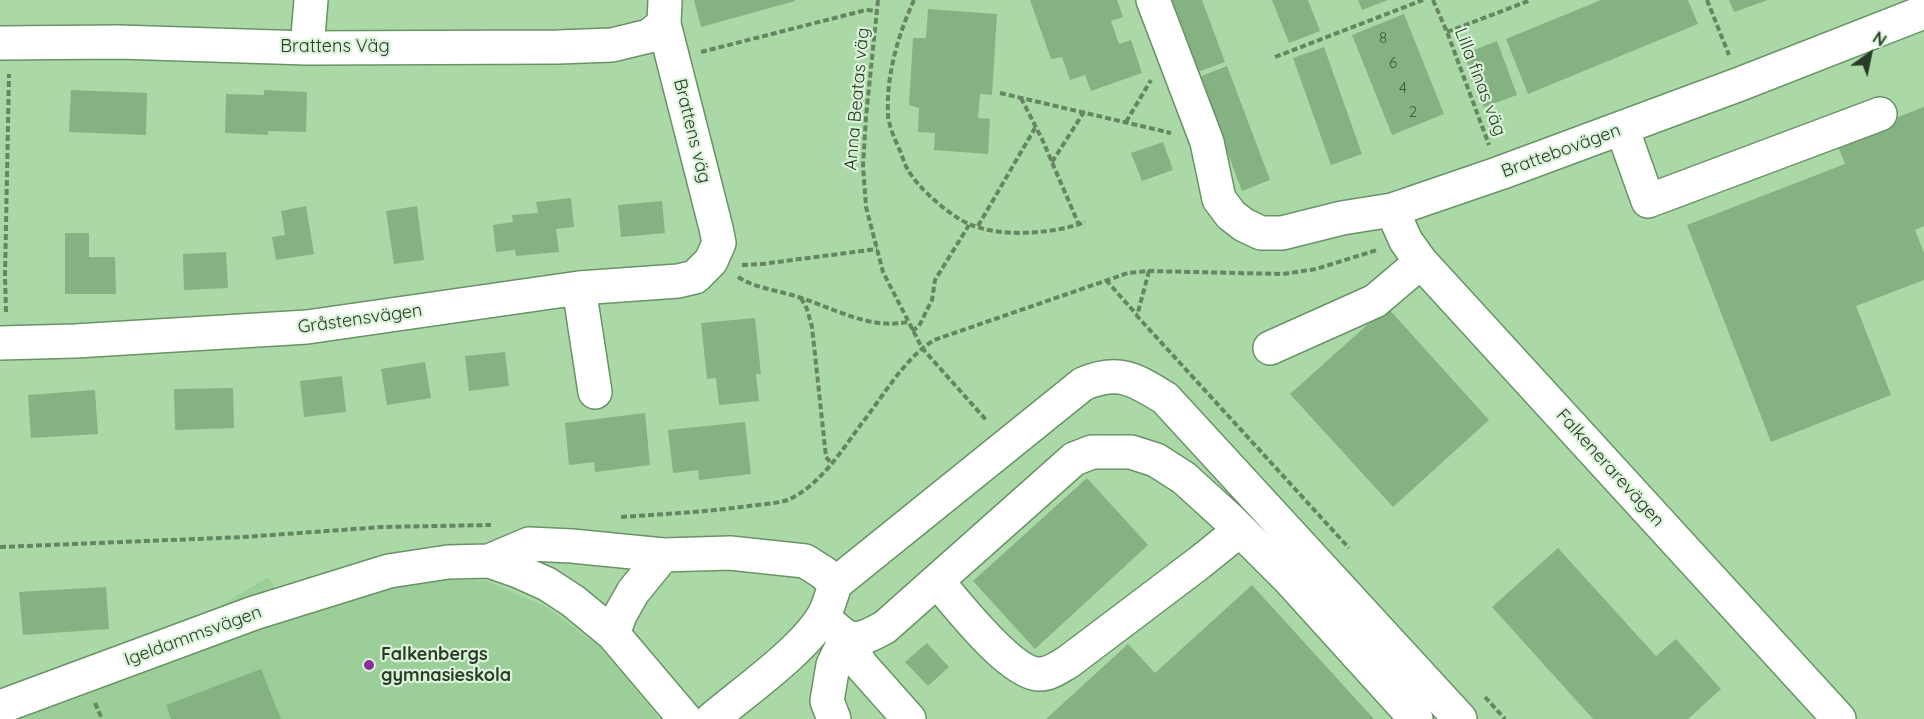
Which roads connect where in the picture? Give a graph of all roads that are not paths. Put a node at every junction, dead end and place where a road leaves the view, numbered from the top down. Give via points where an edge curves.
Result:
1 (311, 0) edge
2 (1153, 0) edge
3 (665, 12) edge
4 (1924, 12) edge
5 (5, 43) edge
6 (307, 48) junction
7 (1880, 114) dead end
8 (1622, 128) junction
9 (1392, 210) junction
10 (711, 261) joint
11 (1421, 262) junction
12 (579, 288) junction
13 (4, 342) edge
14 (1270, 348) dead end
15 (595, 392) dead end
16 (1240, 530) junction
17 (663, 555) junction
18 (489, 561) junction
19 (937, 581) junction
20 (835, 584) junction
21 (835, 627) junction
22 (613, 634) junction
23 (0, 707) edge
24 (672, 715) edge
25 (712, 719) edge
26 (834, 719) edge
27 (909, 719) edge
28 (1416, 719) edge
29 (1460, 719) edge
30 (1839, 719) edge

1 - 6 street
2 - 9 street, Brattebovägen via 1207,142 1219,199 1231,215 1262,233 1282,233
3 - 6 street, Brattens Väg via 649,36 612,45
3 - 10 street, Brattens väg via 719,243
4 - 8 street, Brattebovägen
5 - 6 street, Brattens Väg
7 - 8 street via 1648,201
8 - 9 street, Brattebovägen
9 - 11 street, Falkenerarevägen
10 - 12 street, Gråstensvägen via 695,277 678,281
11 - 14 street via 1375,301
11 - 30 street, Falkenerarevägen
12 - 13 street, Gråstensvägen via 307,327
12 - 15 street
16 - 19 street via 1184,478 1156,460 1131,452 1092,452 1074,459
16 - 19 street via 1068,662 1041,675 1011,660
16 - 28 street
17 - 18 street via 529,544
17 - 20 street via 730,553 805,561
17 - 22 street via 633,592
18 - 22 street via 547,584
18 - 23 street, Igeldammsvägen via 448,562 389,571 254,613
19 - 21 street via 873,634 856,639
20 - 21 street via 830,602
20 - 29 street via 1083,384 1099,377 1118,376 1165,398
21 - 25 street via 807,637
21 - 26 street via 826,701
21 - 27 street via 861,665
22 - 24 street

